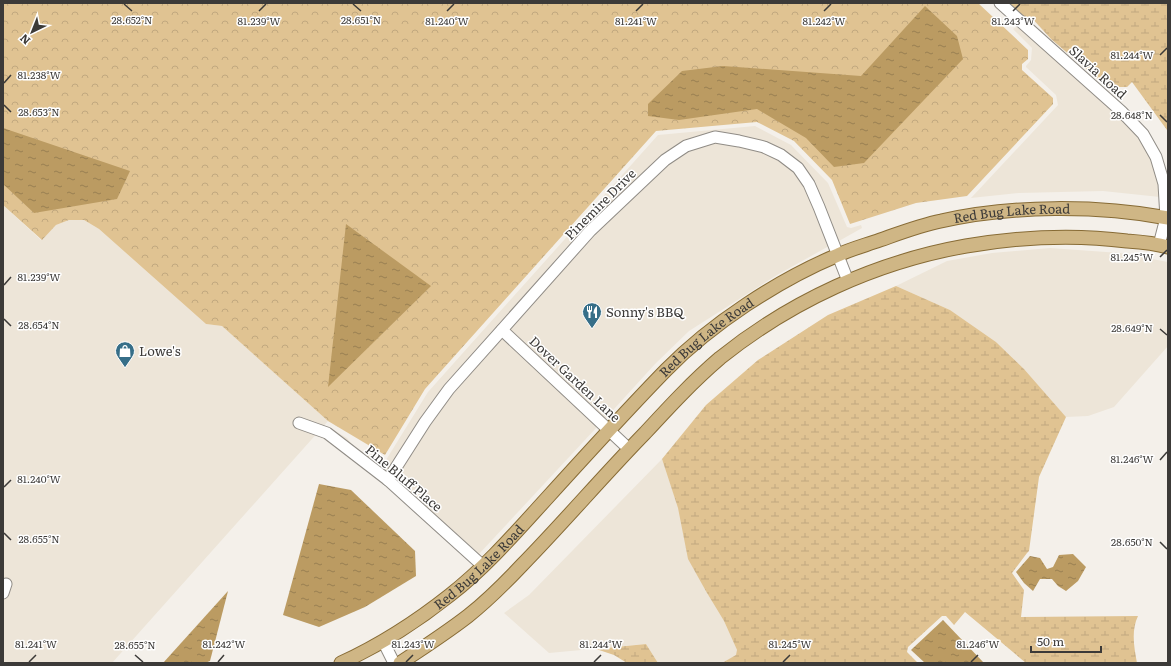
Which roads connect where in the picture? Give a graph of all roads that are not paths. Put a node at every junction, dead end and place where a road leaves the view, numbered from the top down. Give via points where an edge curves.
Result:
1 (1000, 3) edge
2 (1167, 218) edge
3 (1164, 246) edge
4 (838, 255) junction
5 (848, 281) junction
6 (502, 330) junction
7 (299, 423) dead end
8 (609, 430) junction
9 (629, 449) junction
10 (388, 480) junction
11 (483, 566) junction
12 (383, 641) junction
13 (341, 663) edge
14 (394, 663) edge
15 (400, 663) edge

1 - 2 street, Slavia Road via 1122,111 1143,134 1156,157 1164,184
2 - 3 street, Slavia Road
2 - 4 main road, Red Bug Lake Road via 1107,210 1056,208 996,212 941,221
3 - 5 main road, Red Bug Lake Road via 1092,237 1049,236 998,240 948,249 892,264
4 - 5 street, Pinemire Drive
4 - 6 street, Pinemire Drive via 809,184 798,168 781,155 764,147 715,138 686,146 665,160 590,232
4 - 8 main road, Red Bug Lake Road via 786,281 708,332 668,368
5 - 9 main road, Red Bug Lake Road via 800,304 753,333 687,389
6 - 8 street, Dover Garden Lane
6 - 10 street, Pinemire Drive via 449,389
7 - 10 street, Pine Bluff Place via 327,434
8 - 9 street, Dover Garden Lane
8 - 11 main road, Red Bug Lake Road
9 - 15 main road, Red Bug Lake Road via 539,548 469,616
10 - 11 street, Pine Bluff Place
11 - 12 main road, Red Bug Lake Road via 452,594
12 - 13 main road, Red Bug Lake Road
12 - 14 street

